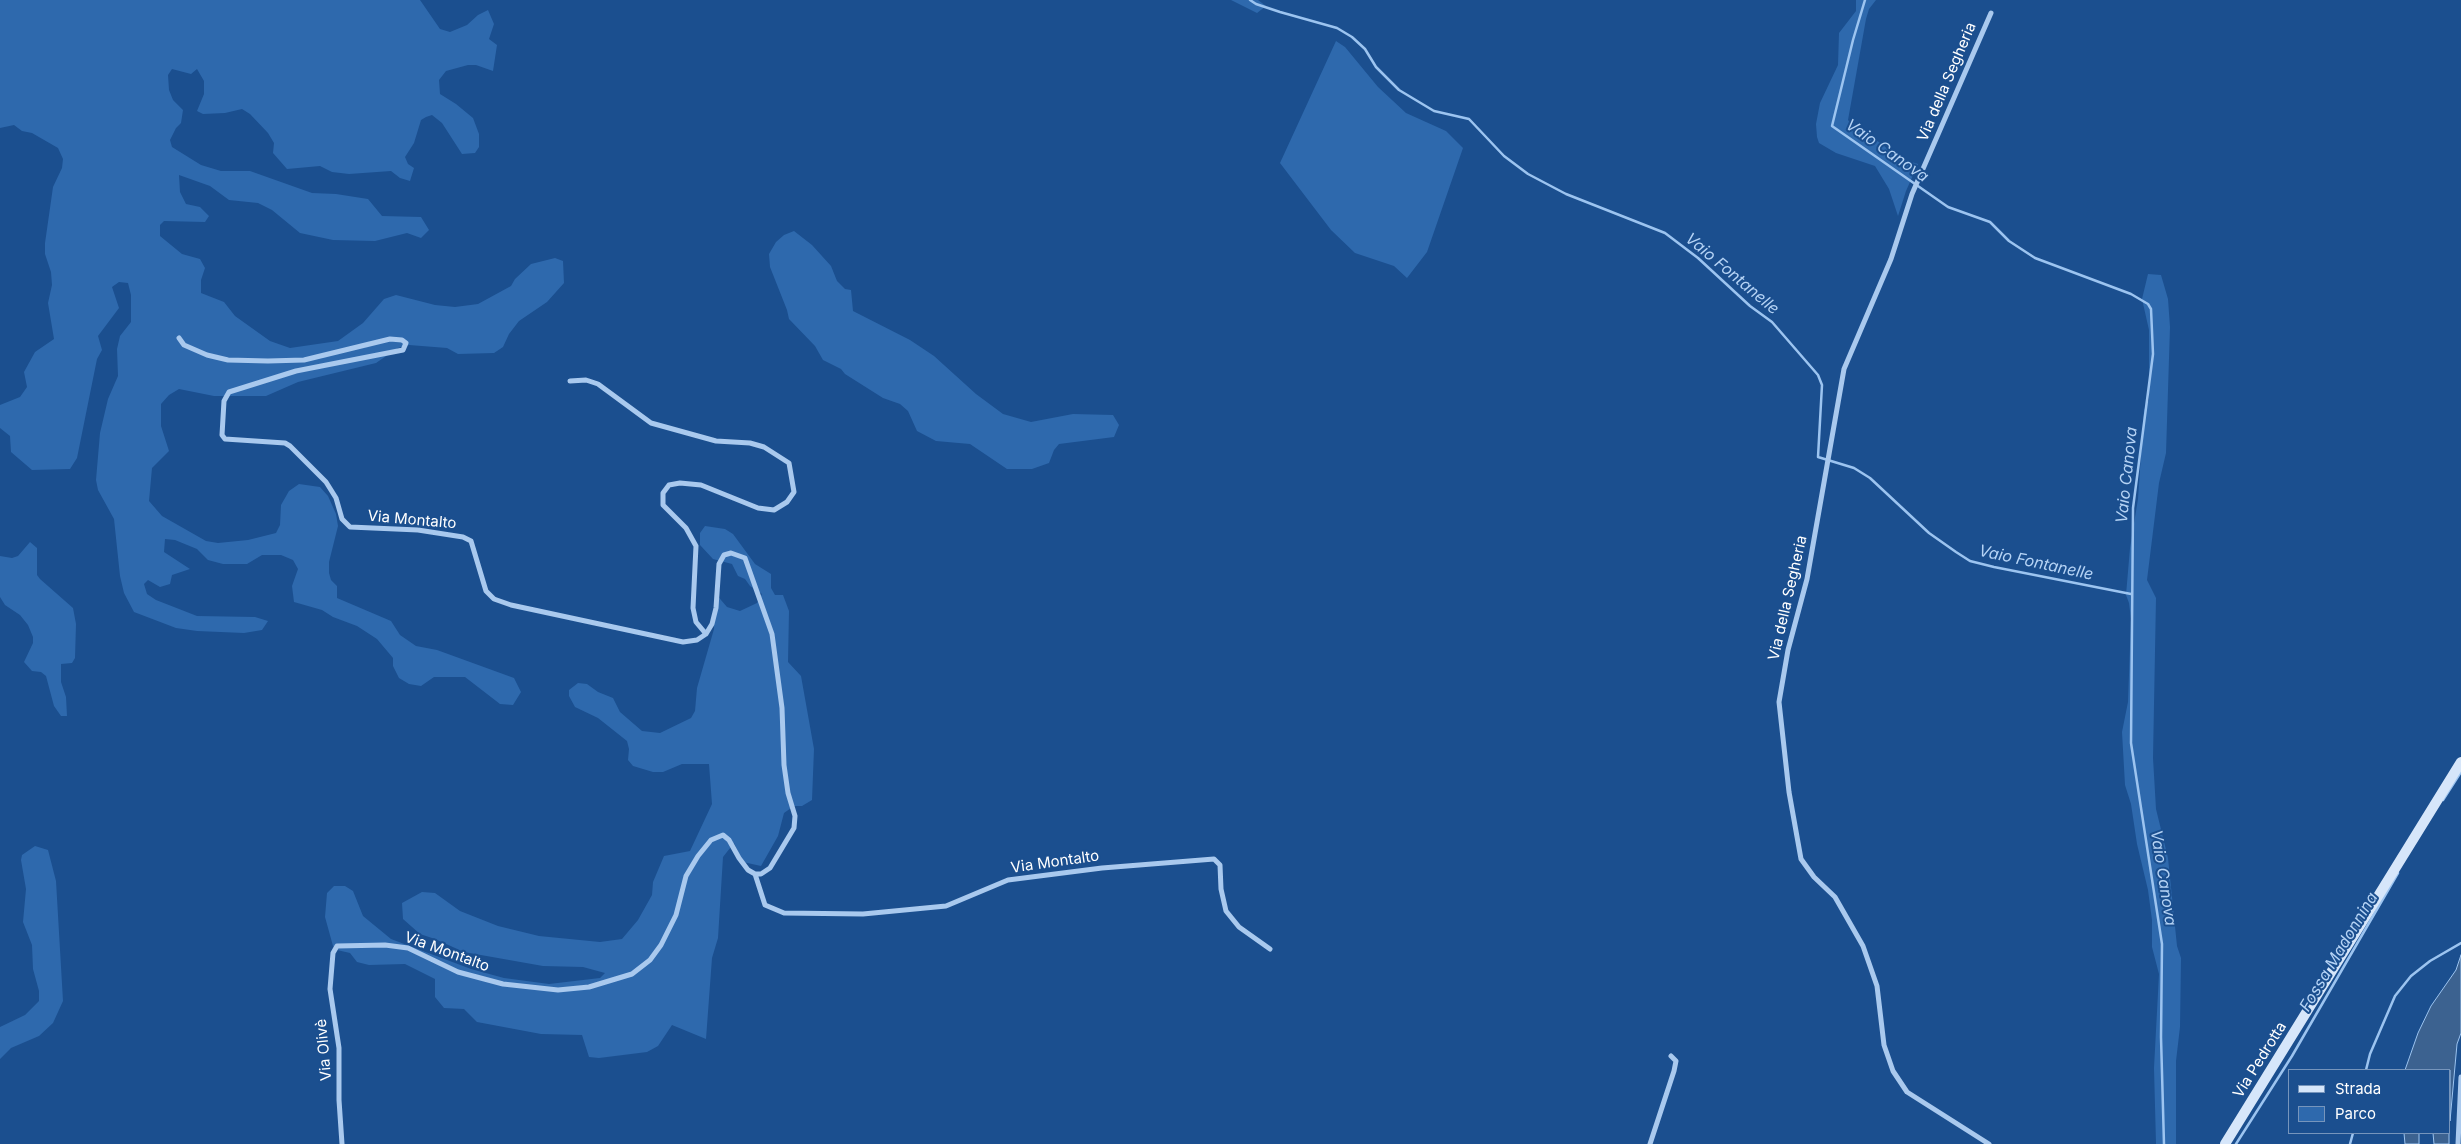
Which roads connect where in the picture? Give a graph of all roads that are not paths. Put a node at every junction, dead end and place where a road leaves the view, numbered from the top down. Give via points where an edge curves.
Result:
1 (1990, 13) dead end
2 (179, 338) dead end
3 (570, 380) dead end
4 (706, 634) junction
5 (2461, 762) edge
6 (755, 874) junction
7 (1270, 949) dead end
8 (332, 953) joint
9 (1671, 1056) dead end
10 (2461, 1078) edge
11 (342, 1144) edge
12 (1650, 1144) edge
13 (1989, 1144) edge
14 (2225, 1144) edge
15 (2458, 1144) edge

1 - 13 street, Via della Segheria via 1912,194 1891,258 1844,369 1807,580 1788,650 1779,702 1789,792 1801,859 1835,897 1863,946 1877,986 1884,1045 1893,1071 1907,1092
2 - 4 street, Via Montalto via 184,345 207,355 228,360 268,362 304,360 390,339 402,340 406,344 403,350 296,371 230,392 224,401 222,435 225,439 290,446 326,482 336,498 342,519 350,527 418,530 471,541 486,591 494,599 683,642 697,640
3 - 4 street via 598,384 651,423 716,441 750,443 789,463 794,492 787,502 774,510 758,508 700,485 670,485 663,493 663,505 686,528 696,546 693,608 696,622
4 - 6 street via 716,608 719,564 724,555 731,553 745,558 772,634 782,708 784,765 794,816 794,828 770,868 762,874
5 - 14 street, Via Pedrotta
6 - 7 street, Via Montalto via 765,905 784,913 863,914 946,906 1008,880 1214,859 1220,865 1226,910 1239,927
6 - 8 street, Via Montalto via 748,870 723,835 711,840 686,876 676,915 662,945 650,960 632,974 589,987 558,990 503,984 458,972 408,948 337,946
8 - 11 street, Via Olivè via 330,989 339,1048
9 - 12 street via 1676,1061 1674,1071
10 - 15 street

